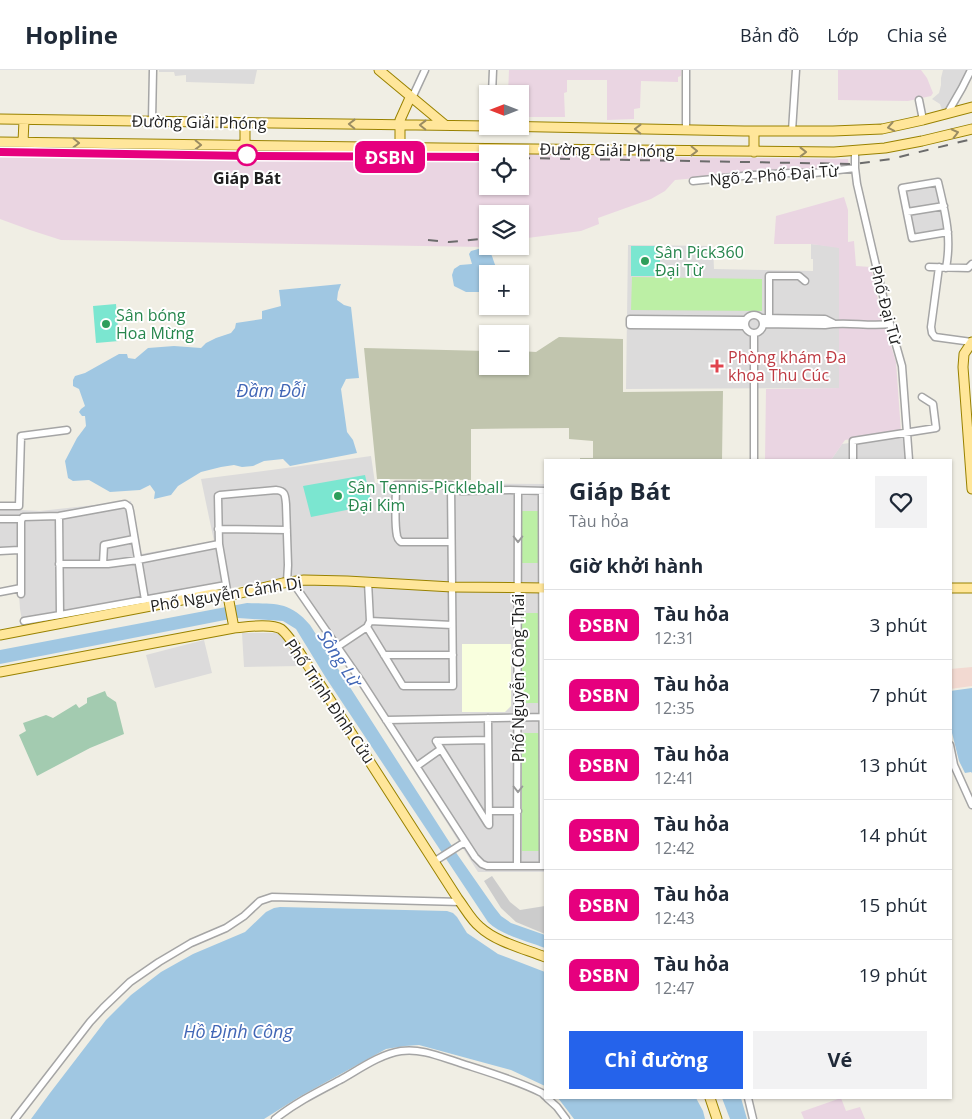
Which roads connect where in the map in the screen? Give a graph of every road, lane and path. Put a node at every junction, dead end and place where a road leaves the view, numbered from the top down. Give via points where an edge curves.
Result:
1 (153, 70) edge
2 (380, 70) edge
3 (425, 70) edge
4 (493, 70) edge
5 (686, 70) edge
6 (796, 70) edge
7 (970, 70) edge
8 (492, 85) edge
9 (412, 98) junction
10 (919, 100) dead end
11 (972, 107) edge
12 (946, 114) junction
13 (0, 119) edge
14 (26, 120) junction
15 (923, 120) junction
16 (152, 121) junction
17 (245, 122) junction
18 (400, 124) junction
19 (445, 125) junction
20 (479, 126) edge
21 (529, 127) edge
22 (972, 129) edge
23 (686, 130) junction
24 (754, 131) junction
25 (792, 131) junction
26 (0, 142) edge
27 (25, 142) junction
28 (245, 145) junction
29 (400, 148) junction
30 (855, 150) junction
31 (754, 152) junction
32 (855, 168) junction
33 (693, 181) dead end
34 (944, 206) junction
35 (907, 212) junction
36 (948, 232) junction
37 (972, 264) edge
38 (929, 267) dead end
39 (942, 268) junction
40 (805, 281) dead end
41 (764, 320) junction
42 (630, 322) dead end
43 (745, 323) junction
44 (890, 324) junction
45 (754, 334) junction
46 (971, 346) edge
47 (922, 397) dead end
48 (67, 430) dead end
49 (906, 433) junction
50 (754, 459) edge
51 (853, 459) edge
52 (909, 459) edge
53 (972, 489) edge
54 (461, 491) dead end
55 (518, 491) junction
56 (544, 491) edge
57 (0, 506) edge
58 (59, 516) junction
59 (0, 519) edge
60 (19, 519) dead end
61 (218, 529) junction
62 (287, 530) junction
63 (134, 539) junction
64 (451, 542) junction
65 (219, 544) junction
66 (18, 550) dead end
67 (0, 551) edge
68 (138, 560) junction
69 (59, 564) junction
70 (103, 564) junction
71 (287, 582) junction
72 (368, 582) junction
73 (226, 585) junction
74 (452, 587) junction
75 (518, 588) junction
76 (544, 588) edge
77 (952, 588) edge
78 (972, 588) edge
79 (0, 592) edge
80 (229, 599) junction
81 (145, 600) junction
82 (60, 615) junction
83 (24, 622) dead end
84 (368, 624) junction
85 (233, 625) junction
86 (452, 625) junction
87 (0, 635) edge
88 (337, 646) junction
89 (384, 655) junction
90 (453, 655) junction
91 (544, 656) edge
92 (0, 672) edge
93 (544, 717) edge
94 (488, 718) junction
95 (518, 718) junction
96 (386, 720) junction
97 (488, 740) junction
98 (441, 749) junction
99 (952, 755) edge
100 (417, 766) junction
101 (972, 805) edge
102 (489, 811) junction
103 (518, 811) junction
104 (465, 842) junction
105 (438, 860) junction
106 (517, 866) junction
107 (544, 866) edge
108 (461, 902) junction
109 (544, 957) edge
110 (544, 1095) edge
111 (548, 1099) edge
112 (710, 1099) edge
113 (748, 1099) edge
114 (15, 1119) edge
115 (274, 1119) edge
116 (566, 1119) edge
117 (717, 1119) edge
118 (753, 1119) edge

1 - 16 street
2 - 9 main road
3 - 9 street
4 - 8 street
5 - 23 street
6 - 25 street
7 - 12 street
9 - 18 main road
9 - 19 main road
10 - 15 street
11 - 12 main road, Đường Giải Phóng
12 - 15 main road, Đường Giải Phóng
13 - 14 main road, Đường Giải Phóng
14 - 16 main road, Đường Giải Phóng
14 - 27 main road
15 -> 25 main road, Đường Giải Phóng via 882,128
16 - 17 main road, Đường Giải Phóng
18 -> 17 main road, Đường Giải Phóng
17 - 28 main road
19 -> 18 main road, Đường Giải Phóng
18 - 29 main road
19 - 20 main road, Đường Giải Phóng
23 -> 21 main road, Đường Giải Phóng
30 -> 22 main road, Đường Giải Phóng via 885,148
23 - 24 main road, Đường Giải Phóng
24 - 25 main road, Đường Giải Phóng
24 - 31 main road
26 - 27 main road, Đường Giải Phóng
27 -> 28 main road, Đường Giải Phóng
28 - 29 main road, Đường Giải Phóng
29 -> 31 main road, Đường Giải Phóng
31 -> 30 main road, Đường Giải Phóng
30 - 32 street, Phố Đại Từ
32 - 33 street, Ngõ 2 Phố Đại Từ
32 - 44 street, Phố Đại Từ
34 - 35 street
34 - 35 street via 938,182 902,188
34 - 36 street
35 - 36 street via 912,238
36 - 39 street via 949,254
37 - 39 street via 968,268
38 - 39 street
39 - 46 street via 932,333 935,337
40 - 41 street via 799,276 769,276
41 - 43 street via 753,315 747,317
41 - 44 street via 824,319 835,323
41 - 45 street via 761,330
42 - 43 street
43 - 45 street via 747,330
44 - 49 street, Phố Đại Từ via 902,366
45 - 50 street
46 - 53 main road via 964,354 963,367
47 - 49 street via 933,404 936,428
48 - 57 street via 20,436 18,506
49 - 51 street via 853,441
49 - 52 street, Phố Đại Từ
54 - 55 street
55 - 56 street
55 -> 75 street, Phố Nguyễn Công Thái
56 - 76 street, Phố Nguyễn Công Thái
58 - 63 street via 125,504 129,507
58 - 69 street
58 - 79 street via 23,517 21,591
59 - 60 street
61 - 62 street
61 - 62 street via 220,494 281,490 285,494
61 - 65 street
62 - 71 street
63 - 68 street
63 - 70 street via 104,545
64 - 64 street via 451,485 396,485 399,541
64 - 74 street
65 - 68 street
65 - 73 street
66 - 67 street
68 - 70 street
68 - 81 street
69 - 70 street
69 - 82 street
71 - 72 main road, Phố Nguyễn Cảnh Dị
71 - 80 main road, Phố Nguyễn Cảnh Dị
71 - 88 street via 296,587
72 - 74 main road, Phố Nguyễn Cảnh Dị
72 - 84 street
73 - 80 street
73 - 81 street
74 - 75 main road, Phố Nguyễn Cảnh Dị
74 - 86 street
75 - 76 main road, Phố Nguyễn Cảnh Dị
75 - 95 street, Phố Nguyễn Công Thái
76 - 91 street, Phố Nguyễn Công Thái
77 - 78 main road
80 - 85 main road
80 - 87 main road, Phố Nguyễn Cảnh Dị via 213,594
81 - 82 street
82 - 83 street
84 - 86 street
84 - 88 street
84 - 89 street
85 - 92 main road, Phố Trịnh Đình Cửu
85 - 105 main road, Phố Trịnh Đình Cửu via 274,626 282,630
86 - 90 street
88 - 96 street
89 - 90 street
89 - 90 street via 403,686 453,686
91 - 93 street, Phố Nguyễn Công Thái
93 - 95 street
93 - 107 street, Phố Nguyễn Công Thái
94 - 95 street
94 - 96 street
94 - 97 street
95 -> 103 street, Phố Nguyễn Công Thái
96 - 100 street
97 - 98 street via 436,741
97 - 102 street
98 - 100 street
98 - 102 street via 489,825
99 - 101 street
100 - 104 street
102 - 103 street
103 - 106 street, Phố Nguyễn Công Thái
104 - 105 street
104 - 106 street via 482,864
105 - 108 main road, Phố Trịnh Đình Cửu
106 - 107 street
108 - 109 main road, Phố Trịnh Đình Cửu via 480,927 493,936
108 - 114 street via 272,897 260,902 226,928 191,942 130,982 90,1022
110 - 115 street via 518,1082 427,1052 411,1050 390,1054 366,1065 306,1097
111 - 116 street
112 - 117 main road
113 - 118 street

